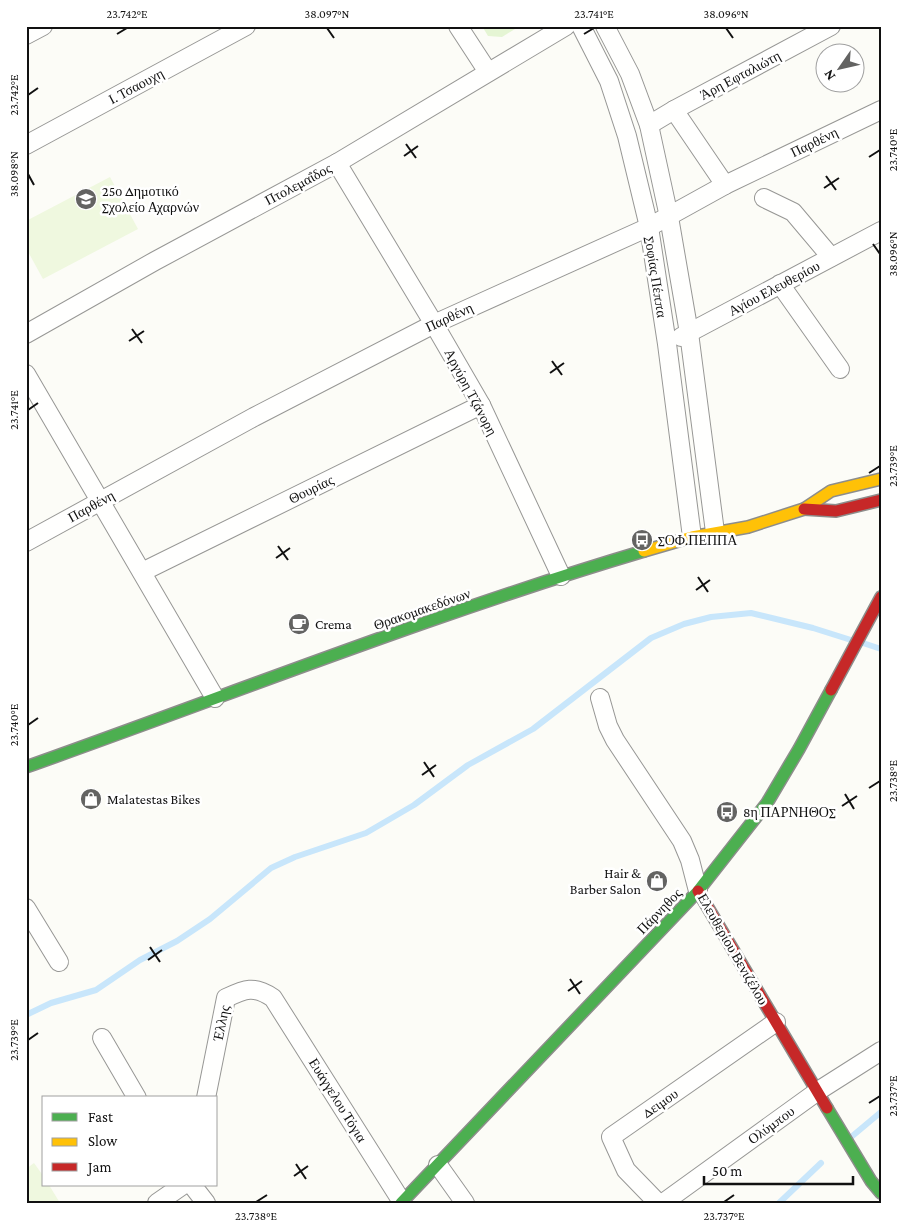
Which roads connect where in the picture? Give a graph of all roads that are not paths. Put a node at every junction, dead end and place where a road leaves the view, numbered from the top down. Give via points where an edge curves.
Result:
1 (44, 26) edge
2 (246, 26) edge
3 (458, 26) edge
4 (566, 26) edge
5 (582, 26) edge
6 (605, 26) edge
7 (831, 26) edge
8 (26, 36) edge
9 (488, 72) junction
10 (674, 110) junction
11 (881, 110) edge
12 (649, 125) junction
13 (26, 145) edge
14 (337, 163) junction
15 (726, 185) junction
16 (764, 198) dead end
17 (669, 217) junction
18 (649, 227) junction
19 (881, 231) edge
20 (831, 257) junction
21 (780, 284) junction
22 (434, 324) junction
23 (689, 333) junction
24 (26, 334) edge
25 (667, 344) junction
26 (840, 369) dead end
27 (26, 374) edge
28 (481, 405) junction
29 (881, 479) edge
30 (881, 500) edge
31 (100, 501) junction
32 (804, 509) junction
33 (715, 532) junction
34 (692, 537) junction
35 (26, 542) edge
36 (142, 572) junction
37 (561, 576) junction
38 (881, 597) edge
39 (215, 698) junction
40 (600, 698) dead end
41 (26, 767) edge
42 (698, 891) junction
43 (26, 908) edge
44 (59, 962) dead end
45 (273, 998) joint
46 (776, 1022) junction
47 (102, 1038) dead end
48 (881, 1052) edge
49 (818, 1091) junction
50 (136, 1096) edge
51 (206, 1096) edge
52 (438, 1165) junction
53 (182, 1186) edge
54 (193, 1186) edge
55 (879, 1187) edge
56 (401, 1202) edge
57 (157, 1203) edge
58 (206, 1203) edge
59 (465, 1203) edge
60 (658, 1203) edge
61 (663, 1203) edge

1 - 8 street
2 - 13 street, Ι. Τσαουχη
3 - 9 street
4 - 9 street, Πτολεμαΐδος
5 - 18 street, Σοφίας Πέππα via 609,82 627,136
6 - 12 street, Σοφίας Πέππα via 630,74
7 - 10 street, Άρη Εφταλιώτη
9 - 14 street, Πτολεμαΐδος
10 - 12 street, Άρη Εφταλιώτη
10 - 15 street
11 - 15 street, Παρθένη
12 - 17 street, Σοφίας Πέππα
14 - 22 street, Αργύρη Τζάνορη
14 - 24 street, Πτολεμαΐδος
15 - 17 street, Παρθένη
16 - 20 street via 793,212
17 - 18 street, Παρθένη
17 - 23 street, Σοφίας Πέππα
18 - 22 street, Παρθένη
18 - 25 street, Σοφίας Πέππα
19 - 20 street, Αγίου Ελευθερίου
20 - 21 street, Αγίου Ελευθερίου
21 - 23 street, Αγίου Ελευθερίου
21 - 26 street
22 - 28 street, Αργύρη Τζάνορη
22 - 31 street, Παρθένη
23 - 25 street, Αγίου Ελευθερίου
23 - 33 street, Σοφίας Πέππα
25 - 34 street, Σοφίας Πέππα
27 - 31 street
28 - 36 street, Θουρίας
28 - 37 street, Αργύρη Τζάνορη
29 - 32 main road, Θρακομακεδόνων via 831,491
30 - 32 main road, Θρακομακεδόνων via 836,511
31 - 35 street, Παρθένη
31 - 36 street
32 - 33 main road, Θρακομακεδόνων
33 - 34 main road, Θρακομακεδόνων
34 - 37 main road, Θρακομακεδόνων
36 - 39 street
37 - 39 main road, Θρακομακεδόνων
38 - 42 main road, Πάρνηθος via 767,803
39 - 41 main road, Θρακομακεδόνων
40 - 42 street, Ελευθερίου Βενιζέλου via 615,740 682,841
42 - 46 main road, Ελευθερίου Βενιζέλου
42 - 52 main road, Πάρνηθος
43 - 44 street
45 - 51 street, Έλλης via 262,990 243,990 226,998
45 - 56 street, Ευάγγελου Τόγια
46 - 49 main road, Ελευθερίου Βενιζέλου
46 - 60 street, Δειμου via 611,1137 626,1170
47 - 50 street
48 - 49 street, Ολύμπου
49 - 55 main road, Ελευθερίου Βενιζέλου via 871,1181
49 - 61 street, Ολύμπου
52 - 56 main road, Πάρνηθος
52 - 59 street
53 - 57 street
54 - 58 street

